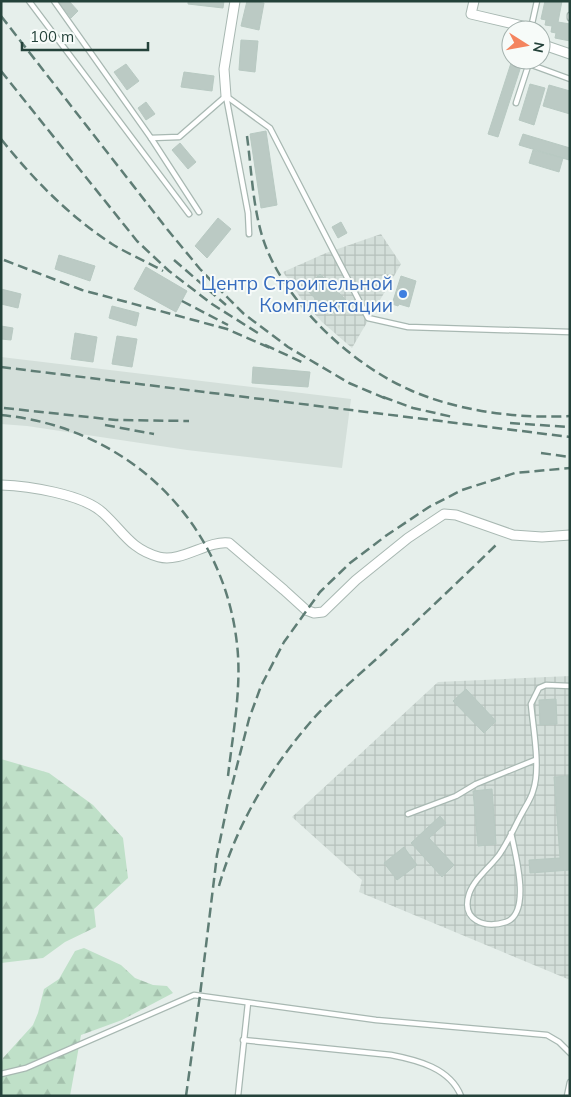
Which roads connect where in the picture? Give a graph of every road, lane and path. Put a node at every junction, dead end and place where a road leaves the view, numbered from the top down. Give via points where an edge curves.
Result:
1 (28, 1) edge
2 (54, 1) edge
3 (235, 1) edge
4 (474, 1) edge
5 (537, 1) edge
6 (534, 20) edge
7 (501, 21) edge
8 (551, 47) edge
9 (570, 54) edge
10 (527, 70) edge
11 (549, 70) edge
12 (570, 79) edge
13 (226, 96) junction
14 (516, 103) dead end
15 (151, 138) junction
16 (200, 212) dead end
17 (188, 214) dead end
18 (249, 234) dead end
19 (570, 332) edge
20 (1, 484) edge
21 (570, 535) edge
22 (570, 686) edge
23 (535, 760) junction
24 (408, 814) dead end
25 (511, 834) junction
26 (248, 1003) junction
27 (243, 1040) junction
28 (570, 1052) edge
29 (1, 1074) edge
30 (570, 1082) edge
31 (238, 1096) edge
32 (461, 1096) edge
33 (567, 1096) edge

1 - 17 lane
2 - 15 lane
3 - 13 street via 224,69
4 - 7 street via 471,14
5 - 6 lane
8 - 9 street
10 - 14 lane
11 - 12 lane
13 - 15 lane via 179,137
13 - 18 lane
13 - 19 lane via 270,128 368,318 408,327
15 - 16 lane
20 - 21 street via 25,486 78,499 102,511 128,541 161,558 220,542 229,543 306,610 314,613 323,612 363,574 444,514 456,515 513,535
22 - 23 lane via 538,688 533,697
23 - 24 lane
23 - 25 lane via 533,793
25 - 25 lane via 470,893 469,915 484,925 508,921 518,908 521,895
26 - 27 lane
26 - 28 lane via 376,1020 546,1035
26 - 29 lane via 194,994 26,1068
27 - 31 lane
27 - 32 lane via 413,1059 436,1068 449,1078
30 - 33 lane

